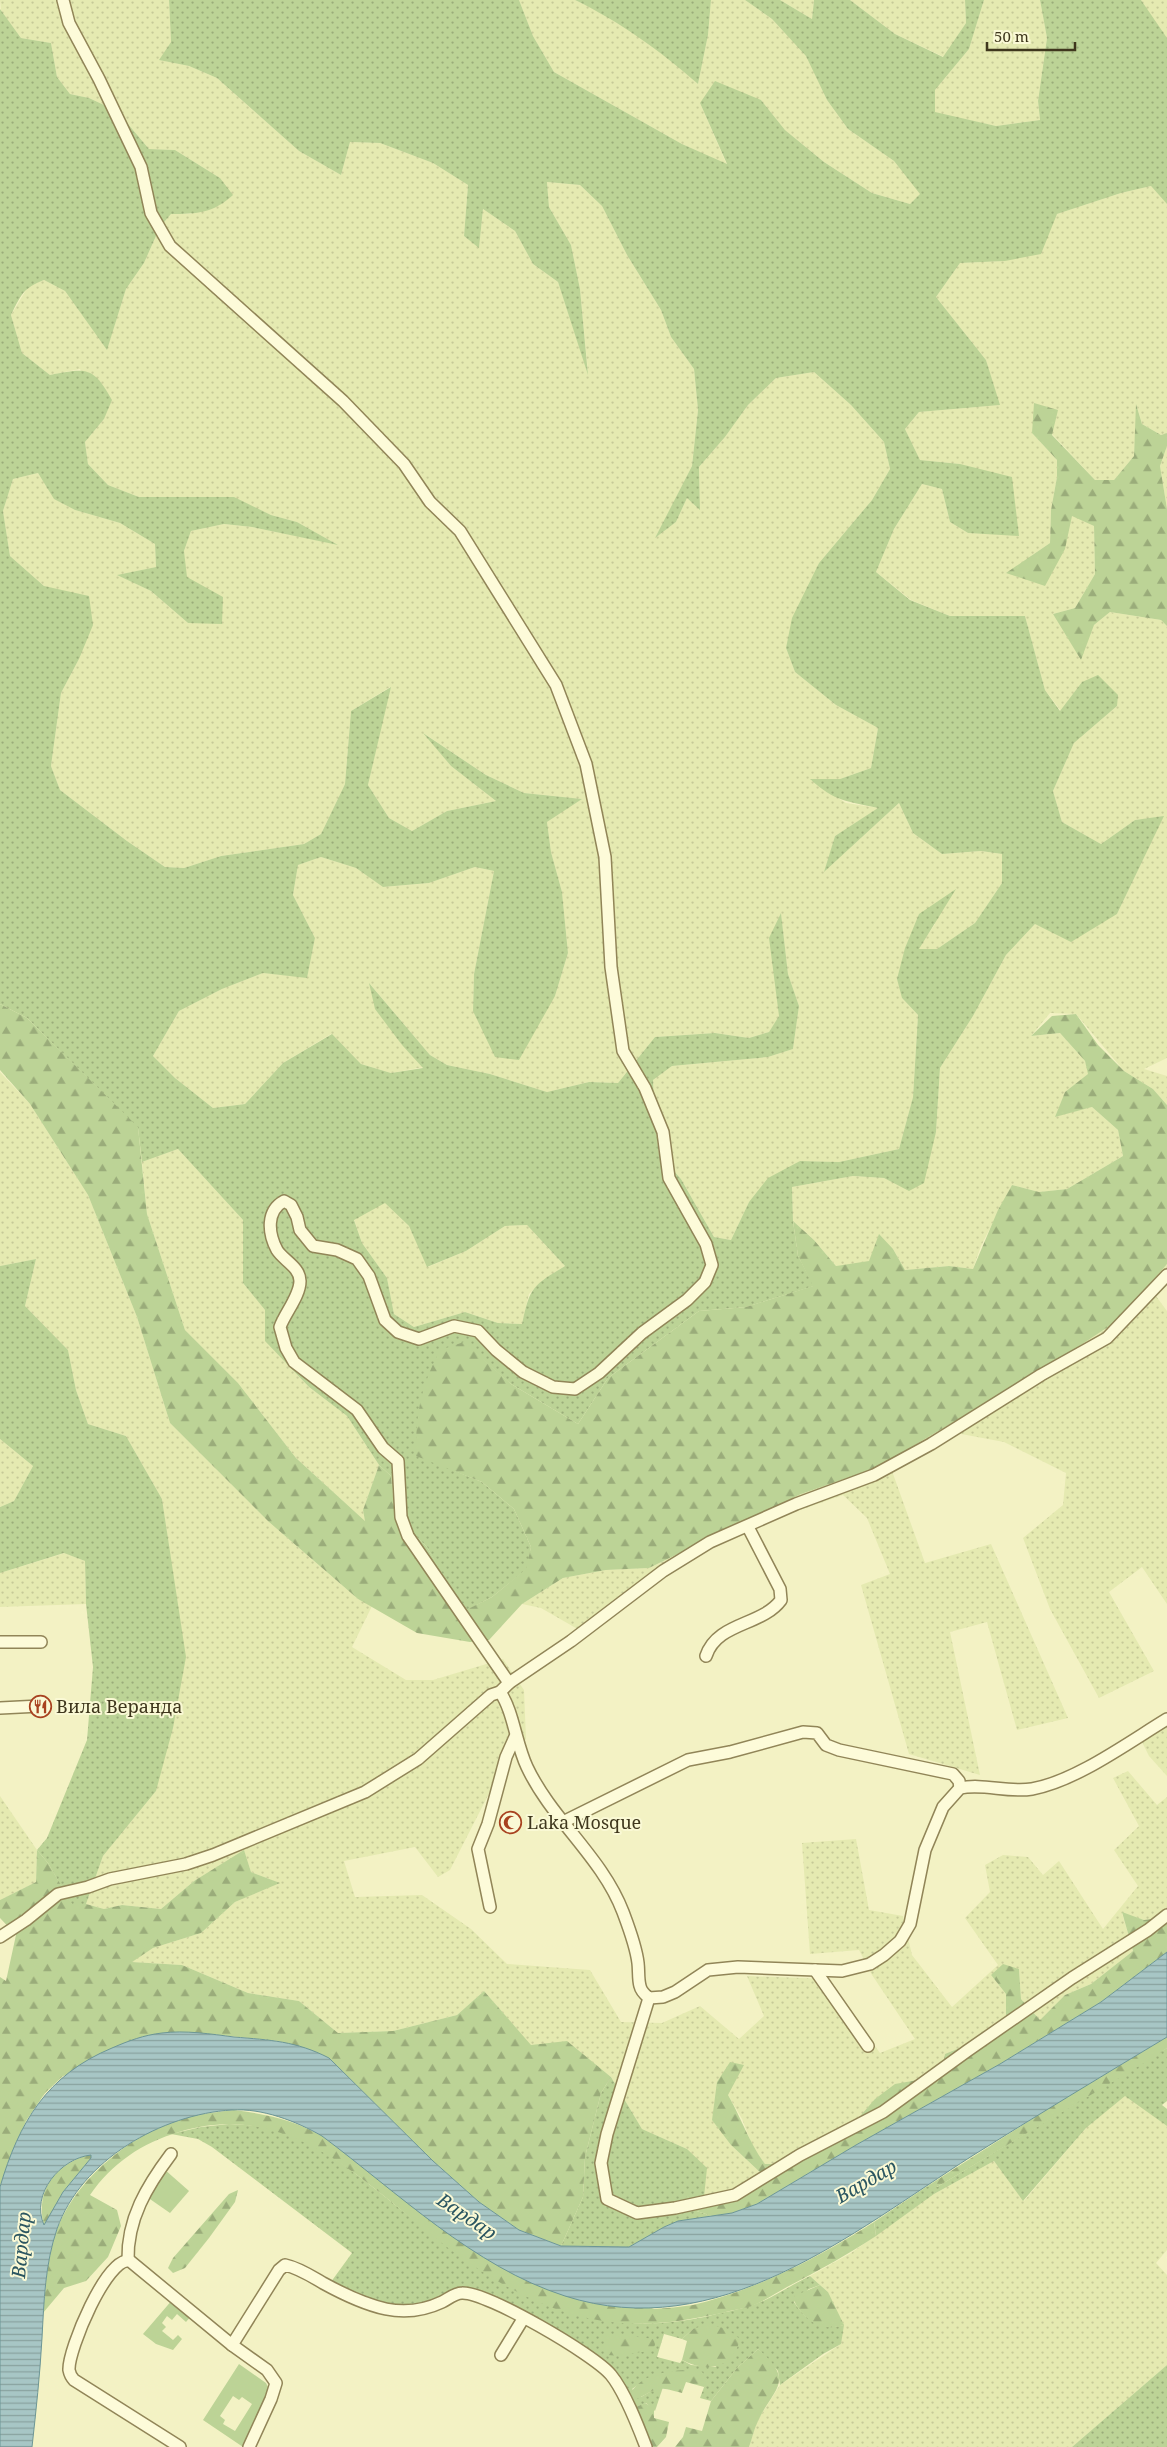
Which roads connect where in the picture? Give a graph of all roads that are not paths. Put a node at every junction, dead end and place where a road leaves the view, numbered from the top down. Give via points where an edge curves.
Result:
1 (63, 0) edge
2 (1167, 1274) edge
3 (748, 1527) junction
4 (0, 1642) edge
5 (41, 1642) dead end
6 (706, 1656) dead end
7 (509, 1684) junction
8 (500, 1692) junction
9 (40, 1706) dead end
10 (0, 1708) edge
11 (1167, 1719) edge
12 (515, 1737) junction
13 (960, 1788) junction
14 (563, 1822) junction
15 (490, 1907) dead end
16 (1167, 1915) edge
17 (0, 1938) edge
18 (815, 1970) junction
19 (649, 1998) junction
20 (868, 2046) dead end
21 (171, 2154) dead end
22 (128, 2260) junction
23 (523, 2318) junction
24 (232, 2345) junction
25 (501, 2355) dead end
26 (180, 2447) edge
27 (249, 2447) edge
28 (646, 2447) edge

1 - 7 street via 69,23 142,167 151,213 170,246 343,401 404,464 430,502 460,531 556,685 586,764 605,857 611,967 623,1051 645,1088 663,1132 668,1178 706,1244 712,1266 705,1282 687,1300 642,1332 599,1374 575,1389 553,1387 523,1372 478,1330 454,1326 419,1339 398,1332 385,1320 369,1276 356,1259 337,1250 313,1246 300,1230 291,1205 284,1201 273,1211 270,1219 277,1250 300,1279 280,1327 286,1348 294,1362 357,1410 383,1448 398,1461 400,1517 408,1536
2 - 3 street via 1107,1338 1090,1349 882,1471 796,1504
3 - 6 street via 780,1589 781,1600 770,1610 719,1636
3 - 7 street via 710,1542 663,1571 572,1641
4 - 5 street
7 - 8 street
8 - 12 street via 506,1701
8 - 17 street via 478,1705 418,1759 365,1792 213,1855 58,1894
9 - 10 street
11 - 13 street via 1097,1763 1044,1786 1019,1790 986,1786
12 - 14 street via 527,1768
12 - 15 street via 478,1849
13 - 14 street via 954,1774 838,1750 826,1745 817,1733 810,1731 688,1760
13 - 18 street via 943,1808 925,1850 910,1924 905,1934 893,1948 870,1964 842,1971
14 - 19 street via 602,1872 622,1910 638,1962 639,1984
16 - 19 street via 883,2112 800,2154 735,2195 637,2213 608,2199 601,2163
18 - 19 street via 738,1967 708,1970 675,1992
18 - 20 street
21 - 22 street via 150,2184 132,2222
22 - 24 street via 146,2271
22 - 26 street via 116,2266 100,2287 69,2372 74,2380
23 - 24 street via 475,2295 463,2293 422,2310 406,2312 375,2307 285,2265
23 - 25 street
23 - 28 street via 585,2354 612,2376
24 - 27 street via 266,2370 276,2384

